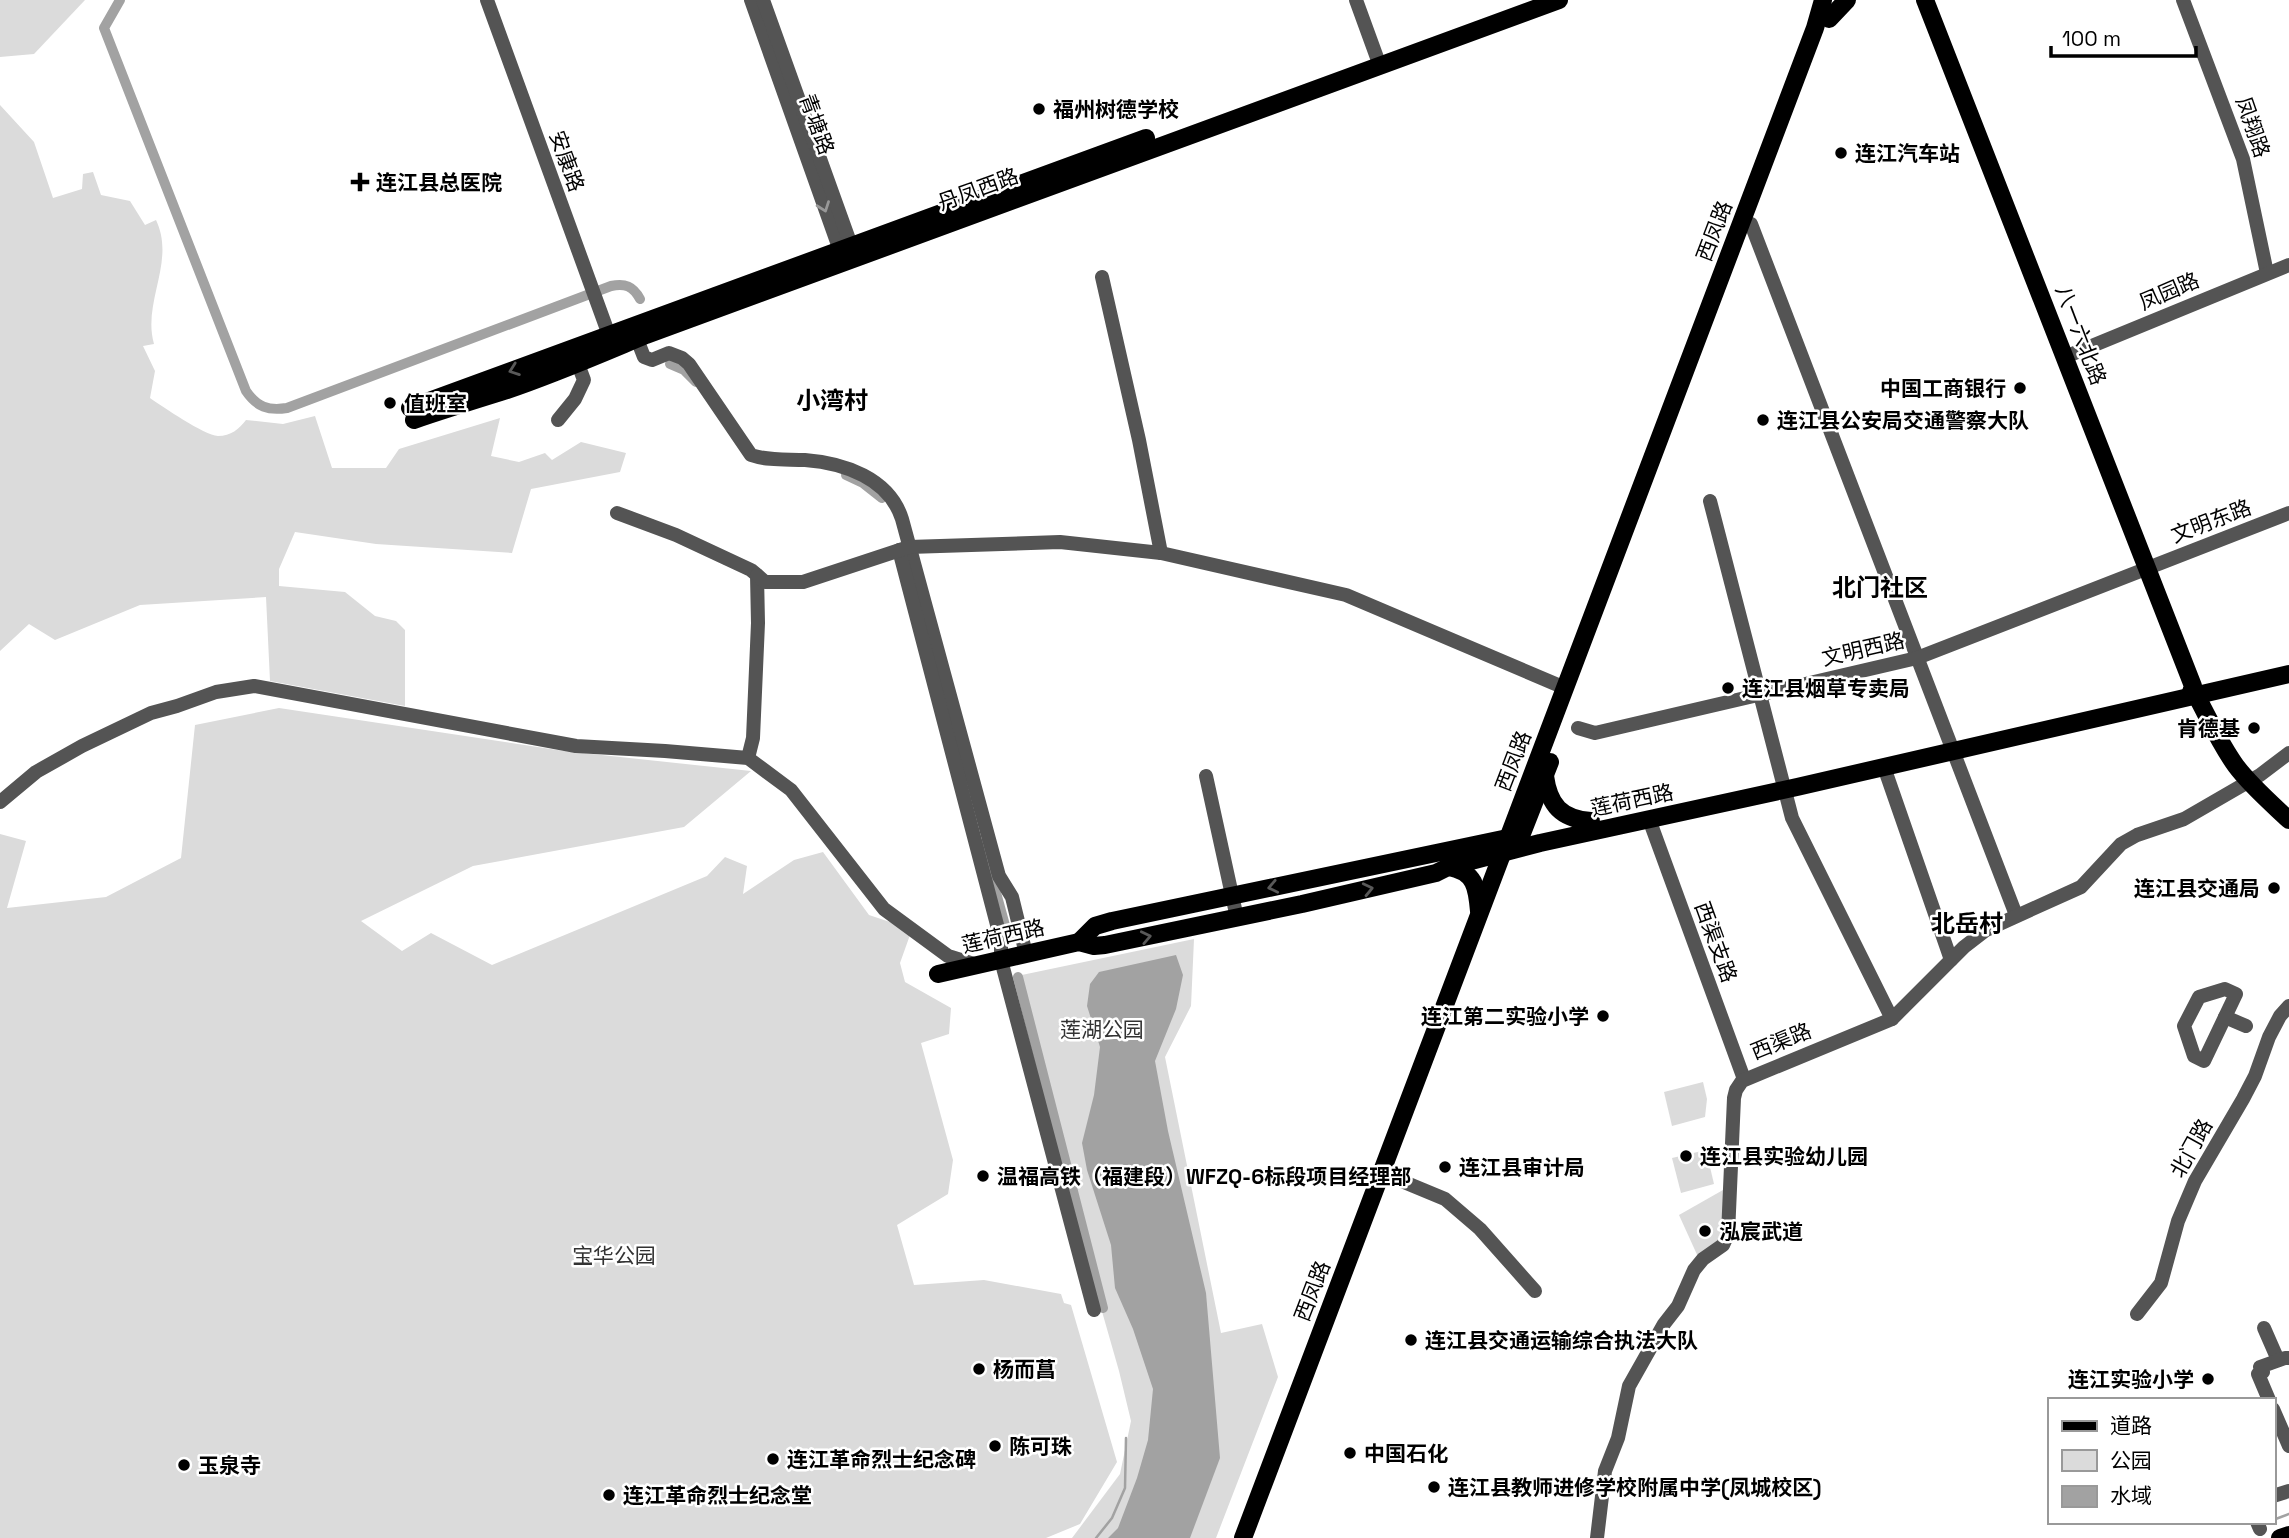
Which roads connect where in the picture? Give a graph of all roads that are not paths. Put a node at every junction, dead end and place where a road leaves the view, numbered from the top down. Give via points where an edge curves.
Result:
1 (487, 0) edge
2 (751, 0) edge
3 (763, 0) edge
4 (1356, 0) edge
5 (1524, 0) edge
6 (1559, 0) edge
7 (1823, 0) edge
8 (1835, 0) edge
9 (1847, 0) edge
10 (1913, 0) edge
11 (1925, 0) edge
12 (2183, 0) edge
13 (1829, 19) junction
14 (1934, 22) junction
15 (1378, 60) junction
16 (1751, 224) junction
17 (848, 254) junction
18 (2289, 265) edge
19 (2267, 273) junction
20 (1102, 277) dead end
21 (609, 335) junction
22 (637, 339) junction
23 (2065, 357) junction
24 (578, 364) junction
25 (558, 421) dead end
26 (1710, 501) dead end
27 (617, 513) dead end
28 (2289, 513) edge
29 (904, 549) junction
30 (1161, 553) junction
31 (2147, 569) junction
32 (757, 575) junction
33 (1917, 658) junction
34 (2289, 665) edge
35 (2289, 674) edge
36 (1565, 688) junction
37 (2195, 691) junction
38 (1761, 694) junction
39 (1578, 728) dead end
40 (1950, 747) junction
41 (2289, 753) edge
42 (748, 758) junction
43 (1884, 767) junction
44 (1206, 776) dead end
45 (1545, 776) junction
46 (2249, 782) junction
47 (1785, 785) junction
48 (0, 802) edge
49 (1649, 819) junction
50 (2289, 820) edge
51 (1591, 821) junction
52 (1512, 844) junction
53 (1446, 859) junction
54 (1232, 895) junction
55 (1480, 914) junction
56 (2016, 915) junction
57 (1237, 918) junction
58 (1079, 942) junction
59 (1026, 954) junction
60 (1001, 960) junction
61 (1951, 960) junction
62 (978, 965) junction
63 (938, 974) dead end
64 (2289, 1006) edge
65 (2225, 1017) junction
66 (1892, 1019) junction
67 (2269, 1037) junction
68 (1744, 1079) junction
69 (1392, 1177) junction
70 (1535, 1291) dead end
71 (1094, 1310) dead end
72 (2137, 1314) dead end
73 (2264, 1328) dead end
74 (2283, 1359) edge
75 (2268, 1398) edge
76 (2275, 1414) edge
77 (2289, 1446) edge
78 (2289, 1535) edge
79 (1243, 1538) edge
80 (1256, 1538) edge
81 (1597, 1538) edge
82 (2280, 1538) edge

1 - 21 street, 安康路
2 -> 17 street, 青塘路
3 - 17 street, 青塘路
4 - 15 street
5 - 15 main road, 丹凤西路
6 - 15 main road, 丹凤西路
7 - 36 main road, 西凤路
8 - 13 main road, 西凤路
9 - 13 main road
10 - 14 main road
11 - 14 main road, 八一六北路
12 - 19 street, 凤翔路 via 2243,159
13 - 16 main road, 西凤路
14 - 23 main road, 八一六北路
15 - 17 main road, 丹凤西路
16 - 33 street
16 - 45 main road, 西凤路
17 - 21 main road, 丹凤西路
17 - 22 main road, 丹凤西路
18 - 19 street, 凤园路
19 - 23 street, 凤园路
20 - 30 street
21 -> 24 main road, 丹凤西路 via 412,414
22 - 24 main road, 丹凤西路
22 - 29 street via 644,357 652,360 669,353 689,364 751,455 828,463 876,484 897,507
23 - 31 main road, 八一六北路
24 - 25 street via 584,380
26 - 38 street
27 - 32 street via 676,535
28 - 31 street, 文明东路
29 - 30 street via 1060,542
29 - 32 street via 803,582 765,582
29 - 59 street
29 - 60 street via 1001,940
30 - 36 street via 1346,595
31 - 33 street, 文明西路
31 - 37 main road, 八一六北路
32 - 42 street via 754,725
33 - 38 street, 文明西路
33 - 40 street
34 - 37 main road
35 - 37 main road
36 - 52 main road, 西凤路
37 - 40 main road, 莲荷西路
37 - 46 main road, 八一六北路 via 2225,750
38 - 39 street, 文明西路 via 1595,733
38 - 47 street
40 - 43 main road, 莲荷西路
40 - 47 main road, 莲荷西路
40 - 56 street
41 - 46 street, 西渠路
42 - 48 street via 576,746 254,686 216,692 151,713 36,772
42 - 62 street via 791,790 884,909 948,956
43 - 47 main road, 莲荷西路
43 - 61 street
44 - 54 street
45 - 51 main road via 1550,796 1561,811
45 - 52 main road, 西凤路
46 - 50 main road, 八一六北路
46 - 56 street, 西渠路 via 2184,819 2129,839 2081,887
47 - 49 main road, 莲荷西路
47 - 51 main road, 莲荷西路
47 - 66 street via 1796,828
49 - 52 main road, 莲荷西路
49 - 68 street, 西渠支路
51 - 52 main road, 莲荷西路
52 - 53 main road, 莲荷西路
52 - 55 main road, 西凤路
52 - 69 main road, 西凤路
53 -> 54 main road, 莲荷西路
53 - 55 main road via 1472,880
57 -> 53 main road, 莲荷西路 via 1436,873
54 - 57 street
54 - 58 main road, 莲荷西路 via 1100,924
55 - 79 main road, 西凤路
56 - 61 street, 西渠路 via 1986,930
58 -> 57 main road, 莲荷西路 via 1105,945
58 - 59 main road, 莲荷西路
59 - 60 main road, 莲荷西路
60 - 62 main road, 莲荷西路
60 - 71 street
61 - 66 street, 西渠路
62 - 63 main road, 莲荷西路
64 - 67 street, 北门路
65 - 65 street via 2236,994 2225,989 2199,997 2184,1026 2194,1056 2204,1061
65 - 67 street
66 - 68 street, 西渠路
67 - 72 street, 北门路 via 2255,1076 2195,1181 2161,1283
68 - 81 street, 西渠路 via 1734,1098 1726,1240 1694,1270 1629,1386 1618,1438 1605,1471
69 - 70 street via 1445,1199 1480,1229
69 - 80 main road, 西凤路
73 - 74 street
74 - 75 street via 2260,1367 2263,1372 2258,1374
76 - 77 street
78 - 82 main road

